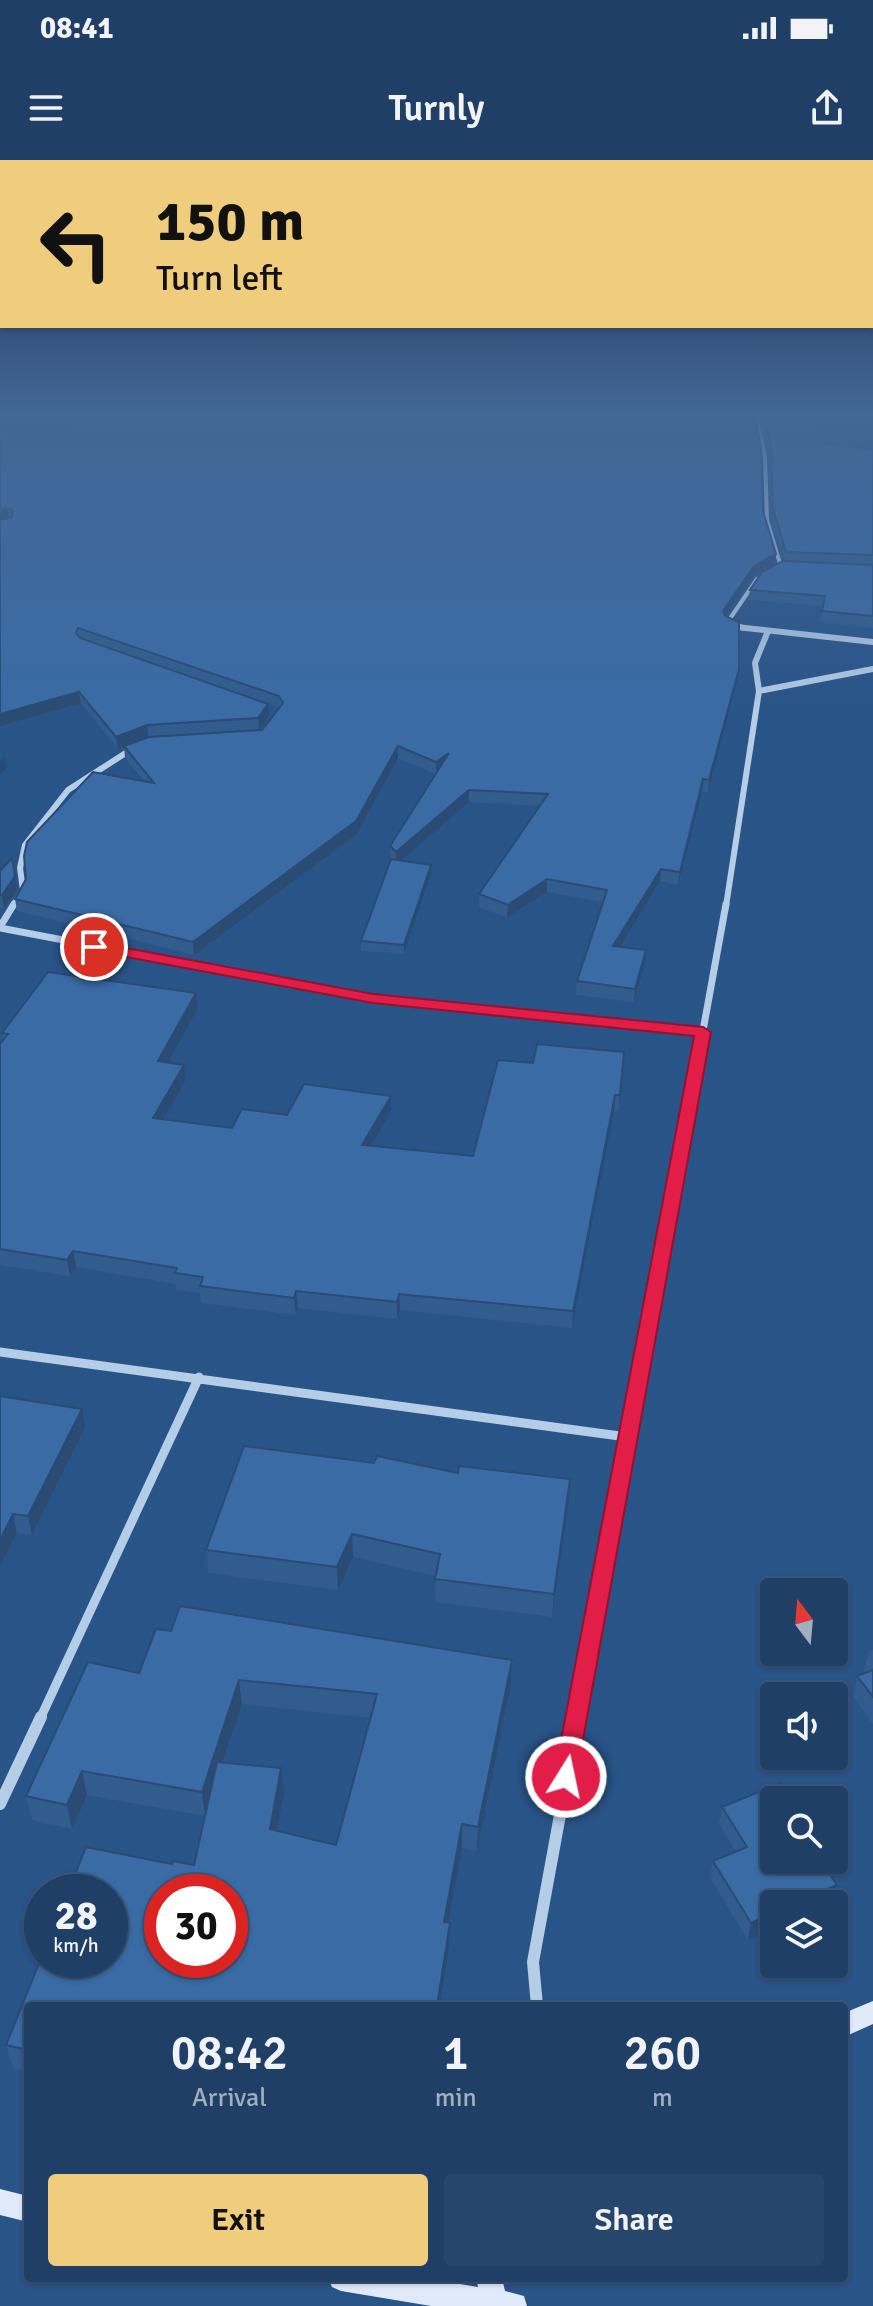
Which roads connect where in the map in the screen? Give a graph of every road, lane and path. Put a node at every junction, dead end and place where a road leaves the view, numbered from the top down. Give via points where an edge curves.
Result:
1 (767, 513) edge
2 (781, 567) junction
3 (796, 568) edge
4 (768, 631) junction
5 (873, 642) edge
6 (873, 669) edge
7 (759, 691) junction
8 (137, 748) edge
9 (0, 927) edge
10 (703, 1032) junction
11 (0, 1352) edge
12 (199, 1377) junction
13 (627, 1437) junction
14 (0, 1804) edge
15 (537, 2002) edge
16 (0, 2202) edge
17 (24, 2208) edge
18 (371, 2282) edge
19 (498, 2299) edge

1 - 2 street
2 - 3 street
2 - 4 street via 757,579 727,623
4 - 5 street
4 - 7 street via 755,663
6 - 7 street
7 - 10 street
8 - 9 street via 68,790 25,845 23,890
9 - 10 street via 373,999
10 - 13 street
11 - 12 street
12 - 13 street
12 - 14 street
13 - 15 street via 533,1962
16 - 17 main road
18 - 19 main road

